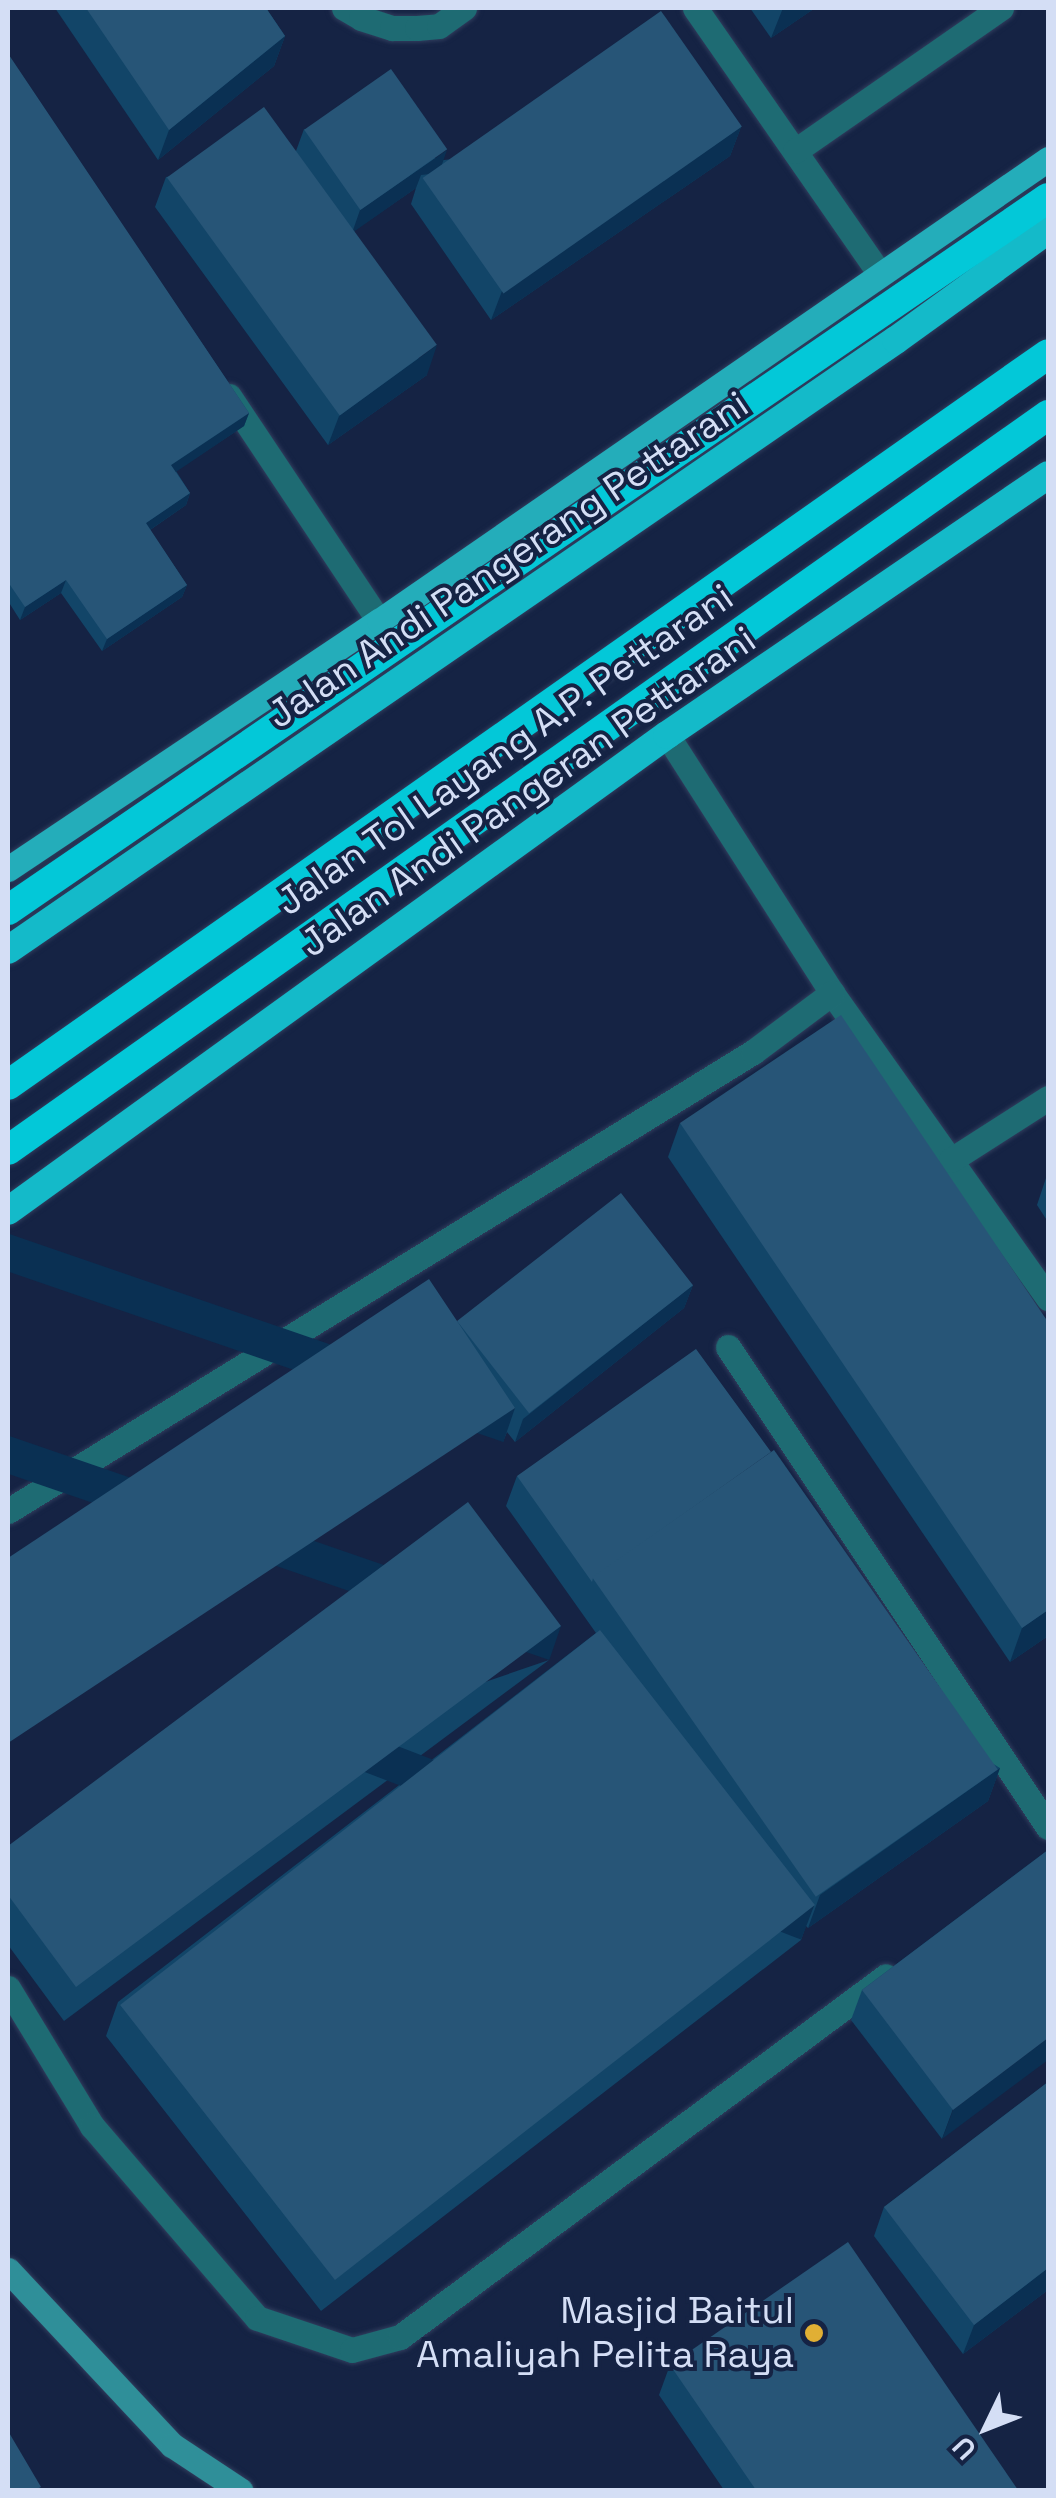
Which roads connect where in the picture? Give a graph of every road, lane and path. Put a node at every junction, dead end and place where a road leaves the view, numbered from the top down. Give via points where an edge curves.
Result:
1 (344, 8) edge
2 (464, 8) edge
3 (696, 8) edge
4 (1001, 8) edge
5 (795, 150) junction
6 (1048, 160) edge
7 (1048, 198) edge
8 (1048, 230) edge
9 (879, 273) junction
10 (1048, 354) edge
11 (216, 376) edge
12 (1048, 415) edge
13 (1048, 476) edge
14 (378, 621) junction
15 (666, 735) junction
16 (8, 869) edge
17 (8, 910) edge
18 (8, 950) edge
19 (832, 993) junction
20 (8, 1085) edge
21 (1048, 1098) edge
22 (8, 1150) edge
23 (951, 1160) junction
24 (8, 1211) edge
25 (1048, 1298) edge
26 (728, 1347) dead end
27 (8, 1511) edge
28 (1048, 1828) edge
29 (906, 1961) edge
30 (8, 1988) edge
31 (8, 2270) edge
32 (240, 2490) edge

1 - 2 lane via 376,23 418,28 439,26
3 - 5 lane
4 - 5 lane
5 - 9 lane
6 - 9 main road
7 - 17 highway
8 - 18 highway, Jalan Andi Pangerang Pettarani
9 - 14 main road
10 - 20 highway, Jalan Tol Layang A.P. Pettarani
11 - 14 lane
12 - 22 highway, Jalan Tol Layang A.P. Pettarani
13 - 15 highway, Jalan Andi Pangeran Pettarani
14 - 16 main road
15 - 19 lane
15 - 24 highway, Jalan Andi Pangeran Pettarani
19 - 23 lane
19 - 27 lane via 752,1052
21 - 23 lane
23 - 25 lane
26 - 28 lane
29 - 30 lane via 400,2337 352,2350 258,2318 92,2126
31 - 32 main road via 172,2445

